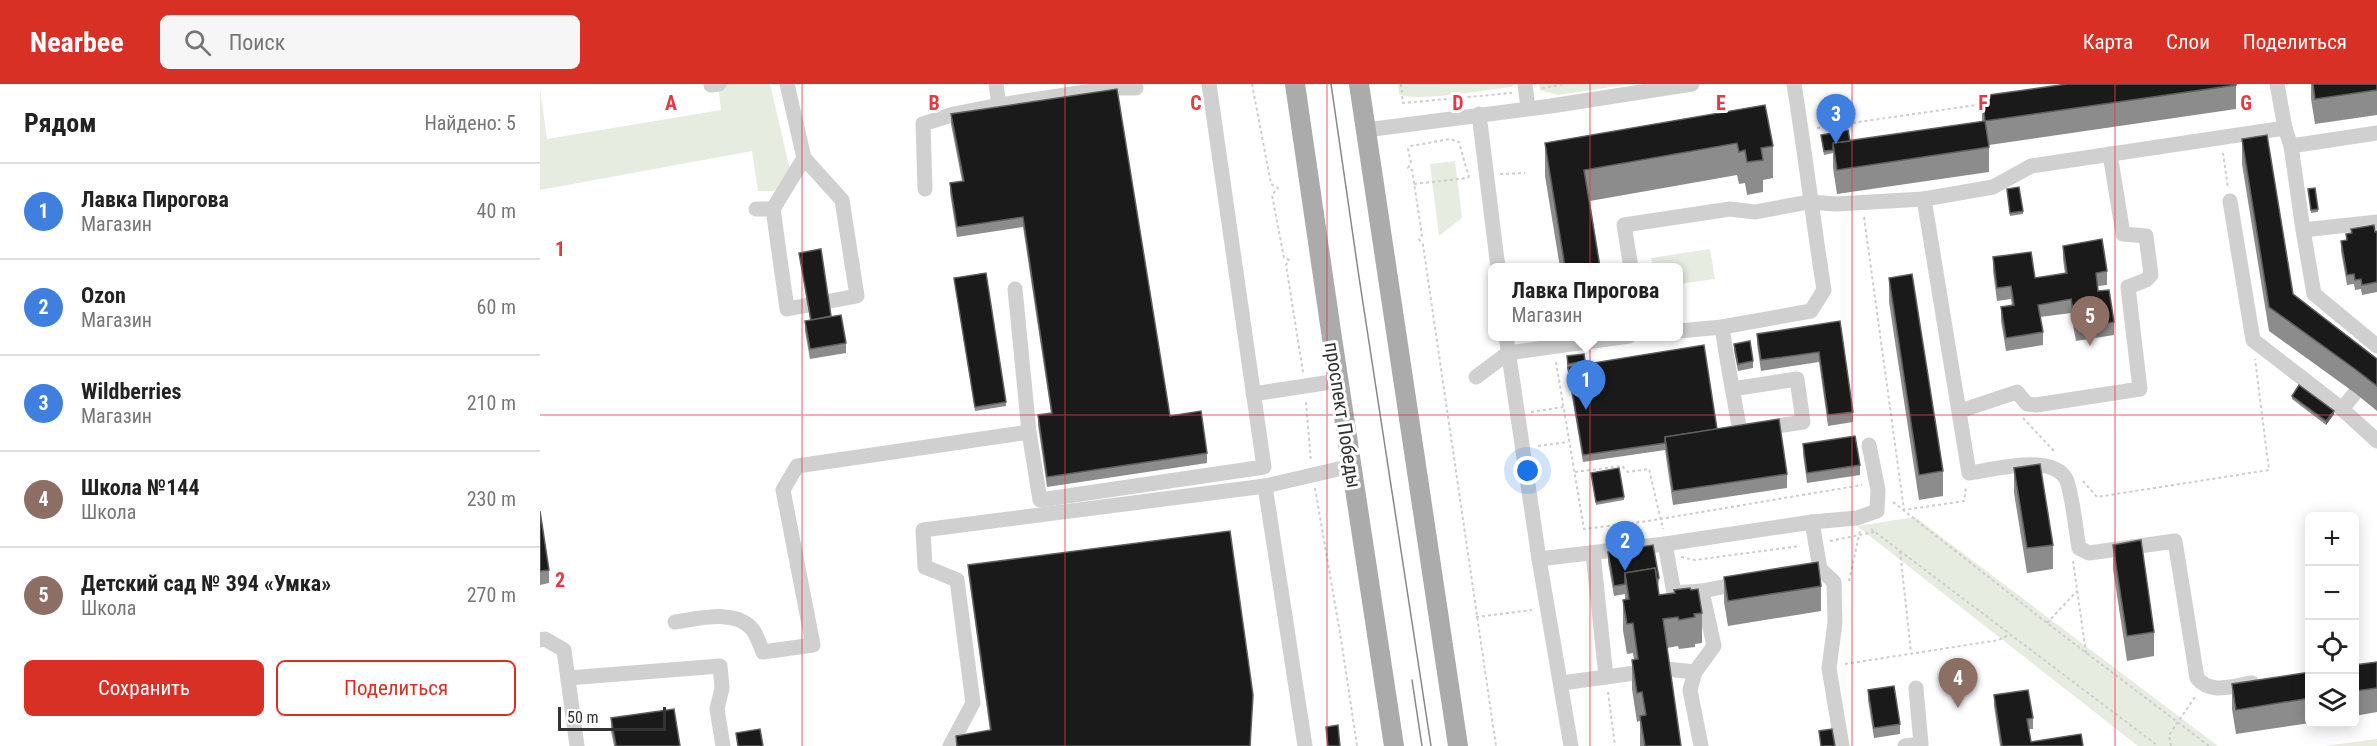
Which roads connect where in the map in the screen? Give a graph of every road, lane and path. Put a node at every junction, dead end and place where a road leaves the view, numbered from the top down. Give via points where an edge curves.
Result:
1 (788, 84) edge
2 (996, 84) edge
3 (1209, 84) edge
4 (1252, 84) edge
5 (1295, 84) edge
6 (1359, 84) edge
7 (1401, 84) edge
8 (1565, 84) edge
9 (1691, 84) edge
10 (1794, 84) edge
11 (2277, 84) edge
12 (1525, 87) edge
13 (1136, 88) dead end
14 (1988, 103) edge
15 (999, 105) junction
16 (1528, 108) junction
17 (1479, 114) junction
18 (2285, 128) junction
19 (1366, 130) junction
20 (1802, 131) junction
21 (2377, 134) edge
22 (2220, 138) junction
23 (2291, 146) junction
24 (2110, 154) junction
25 (804, 158) junction
26 (1525, 172) dead end
27 (1488, 175) junction
28 (1469, 178) junction
29 (1414, 184) junction
30 (925, 189) dead end
31 (1924, 199) junction
32 (2230, 201) joint
33 (1809, 202) junction
34 (1862, 202) junction
35 (756, 209) dead end
36 (773, 209) junction
37 (2377, 222) edge
38 (2303, 230) junction
39 (1498, 263) edge
40 (1629, 263) edge
41 (1015, 289) dead end
42 (1722, 327) junction
43 (1683, 331) edge
44 (2253, 340) junction
45 (1507, 341) edge
46 (1600, 341) edge
47 (2377, 346) edge
48 (1554, 349) junction
49 (1508, 353) junction
50 (1476, 377) dead end
51 (1338, 381) junction
52 (1305, 386) junction
53 (1732, 389) junction
54 (2355, 393) edge
55 (1253, 394) junction
56 (2002, 396) junction
57 (1563, 407) junction
58 (2342, 409) junction
59 (1960, 411) junction
60 (1530, 412) dead end
61 (1029, 432) junction
62 (2377, 441) edge
63 (1568, 442) junction
64 (1869, 445) dead end
65 (1534, 447) dead end
66 (2058, 455) dead end
67 (1351, 466) junction
68 (1574, 472) junction
69 (1969, 473) junction
70 (1312, 474) junction
71 (2082, 480) dead end
72 (1265, 486) junction
73 (1877, 486) junction
74 (1904, 510) junction
75 (1662, 518) junction
76 (1857, 518) junction
77 (1812, 522) junction
78 (1875, 532) junction
79 (1816, 544) junction
80 (2079, 548) junction
81 (1666, 549) junction
82 (1900, 550) junction
83 (1593, 553) junction
84 (1539, 560) junction
85 (1820, 569) junction
86 (1796, 573) edge
87 (1761, 580) edge
88 (1702, 591) junction
89 (2078, 591) junction
90 (1547, 608) junction
91 (1476, 617) junction
92 (675, 622) dead end
93 (2046, 623) junction
94 (2010, 634) junction
95 (540, 640) edge
96 (1911, 652) junction
97 (2086, 653) junction
98 (1830, 664) junction
99 (1666, 669) edge
100 (1695, 672) junction
101 (1635, 673) edge
102 (1606, 677) junction
103 (568, 678) junction
104 (2262, 681) edge
105 (1562, 683) junction
106 (2203, 686) junction
107 (1916, 688) dead end
108 (2178, 723) junction
109 (577, 746) edge
110 (723, 746) edge
111 (950, 746) edge
112 (1305, 746) edge
113 (1357, 746) edge
114 (1394, 746) edge
115 (1458, 746) edge
116 (1496, 746) edge
117 (1571, 746) edge
118 (1615, 746) edge
119 (1701, 746) edge
120 (1842, 746) edge
121 (1905, 746) edge
122 (2158, 746) edge
123 (2171, 746) edge
124 (2209, 746) edge

1 - 25 street
2 - 15 street
3 - 55 street
4 - 52 path via 1271,184 1278,188 1272,195 1284,258 1289,260 1286,265
5 - 51 main road, проспект Победы
6 - 19 main road
7 - 12 path via 1403,103 1505,95
8 - 12 path
9 - 16 street
10 - 20 street
11 - 18 street
12 - 16 street
13 - 15 street via 1111,88
14 - 20 path
15 - 30 street via 923,124
16 - 17 street
17 - 19 street
17 - 27 street
18 - 22 street
18 - 23 street
19 - 115 main road
20 - 33 street
21 - 23 street
22 - 24 street
22 - 32 path
23 - 38 street
24 - 31 street via 2031,166 1992,187
24 - 56 street via 2123,234 2146,236 2151,263 2151,275 2128,287 2140,389 2036,405 2027,404 2017,392
25 - 36 street
25 - 36 street via 842,200 857,296 787,309
26 - 27 path
27 - 28 path
27 - 39 street
28 - 29 path
28 - 29 path via 1459,142 1450,139 1408,149 1408,168 1412,170
29 - 91 path
31 - 34 street
31 - 59 street
32 - 44 street
33 - 34 street
33 - 40 street via 1755,212 1730,209 1624,225
33 - 42 street via 1824,290 1811,311
34 - 74 path
35 - 36 street
37 - 38 street
38 - 47 street via 2314,294
41 - 61 street
42 - 43 street
42 - 53 street
44 - 58 street
44 - 71 path via 2269,470 2097,497
45 - 49 street
46 - 48 street
48 - 49 street
48 - 57 path
49 - 50 street
49 - 84 street
51 - 52 street
51 - 67 main road, проспект Победы
52 - 55 street
52 - 70 path
53 - 53 street via 1740,432 1803,422 1797,380
54 - 58 street
55 - 61 street via 1264,466 1040,500
56 - 59 street
56 - 66 path
57 - 60 path
57 - 63 path
58 - 62 street
59 - 69 street
61 - 92 street via 797,466 783,490 813,645 763,652 752,630 739,619 714,617
63 - 65 path
63 - 68 path
64 - 73 street
67 - 70 street
67 - 114 main road, проспект Победы
68 - 75 path via 1622,466 1628,472 1649,469
68 - 75 path via 1584,529
69 - 74 path via 1964,501
69 - 80 street via 2039,464 2059,470 2066,480
70 - 72 street
70 - 113 path
72 - 111 street via 923,530 925,567 957,580 973,703
72 - 112 street
73 - 74 path
73 - 75 path
73 - 76 street via 1877,511
74 - 93 path
76 - 77 street
76 - 78 path
77 - 79 street
77 - 81 street
78 - 79 path
78 - 82 path
79 - 81 path via 1695,560
79 - 85 street
80 - 89 path via 2073,561
80 - 106 street via 2089,553 2175,541 2197,678
81 - 83 street
81 - 88 street via 1674,593
82 - 94 path
82 - 96 path
83 - 84 street
83 - 102 street
84 - 90 street
85 - 86 street
85 - 98 street via 1834,582
87 - 88 street
88 - 100 street via 1714,645
89 - 93 path
89 - 97 path
90 - 91 path
90 - 105 street
91 - 116 path
93 - 97 path
94 - 96 path via 1999,640
94 - 122 path
95 - 103 street via 564,650
96 - 98 path
97 - 108 path
98 - 120 street
99 - 100 street
100 - 119 street via 1690,690
101 - 102 street
102 - 105 street
102 - 118 path
103 - 109 street
103 - 110 street via 720,666 722,688 717,709
104 - 106 street via 2215,688
105 - 117 street
106 - 108 path
107 - 121 street via 1921,744
108 - 123 path via 2169,735
108 - 124 path

